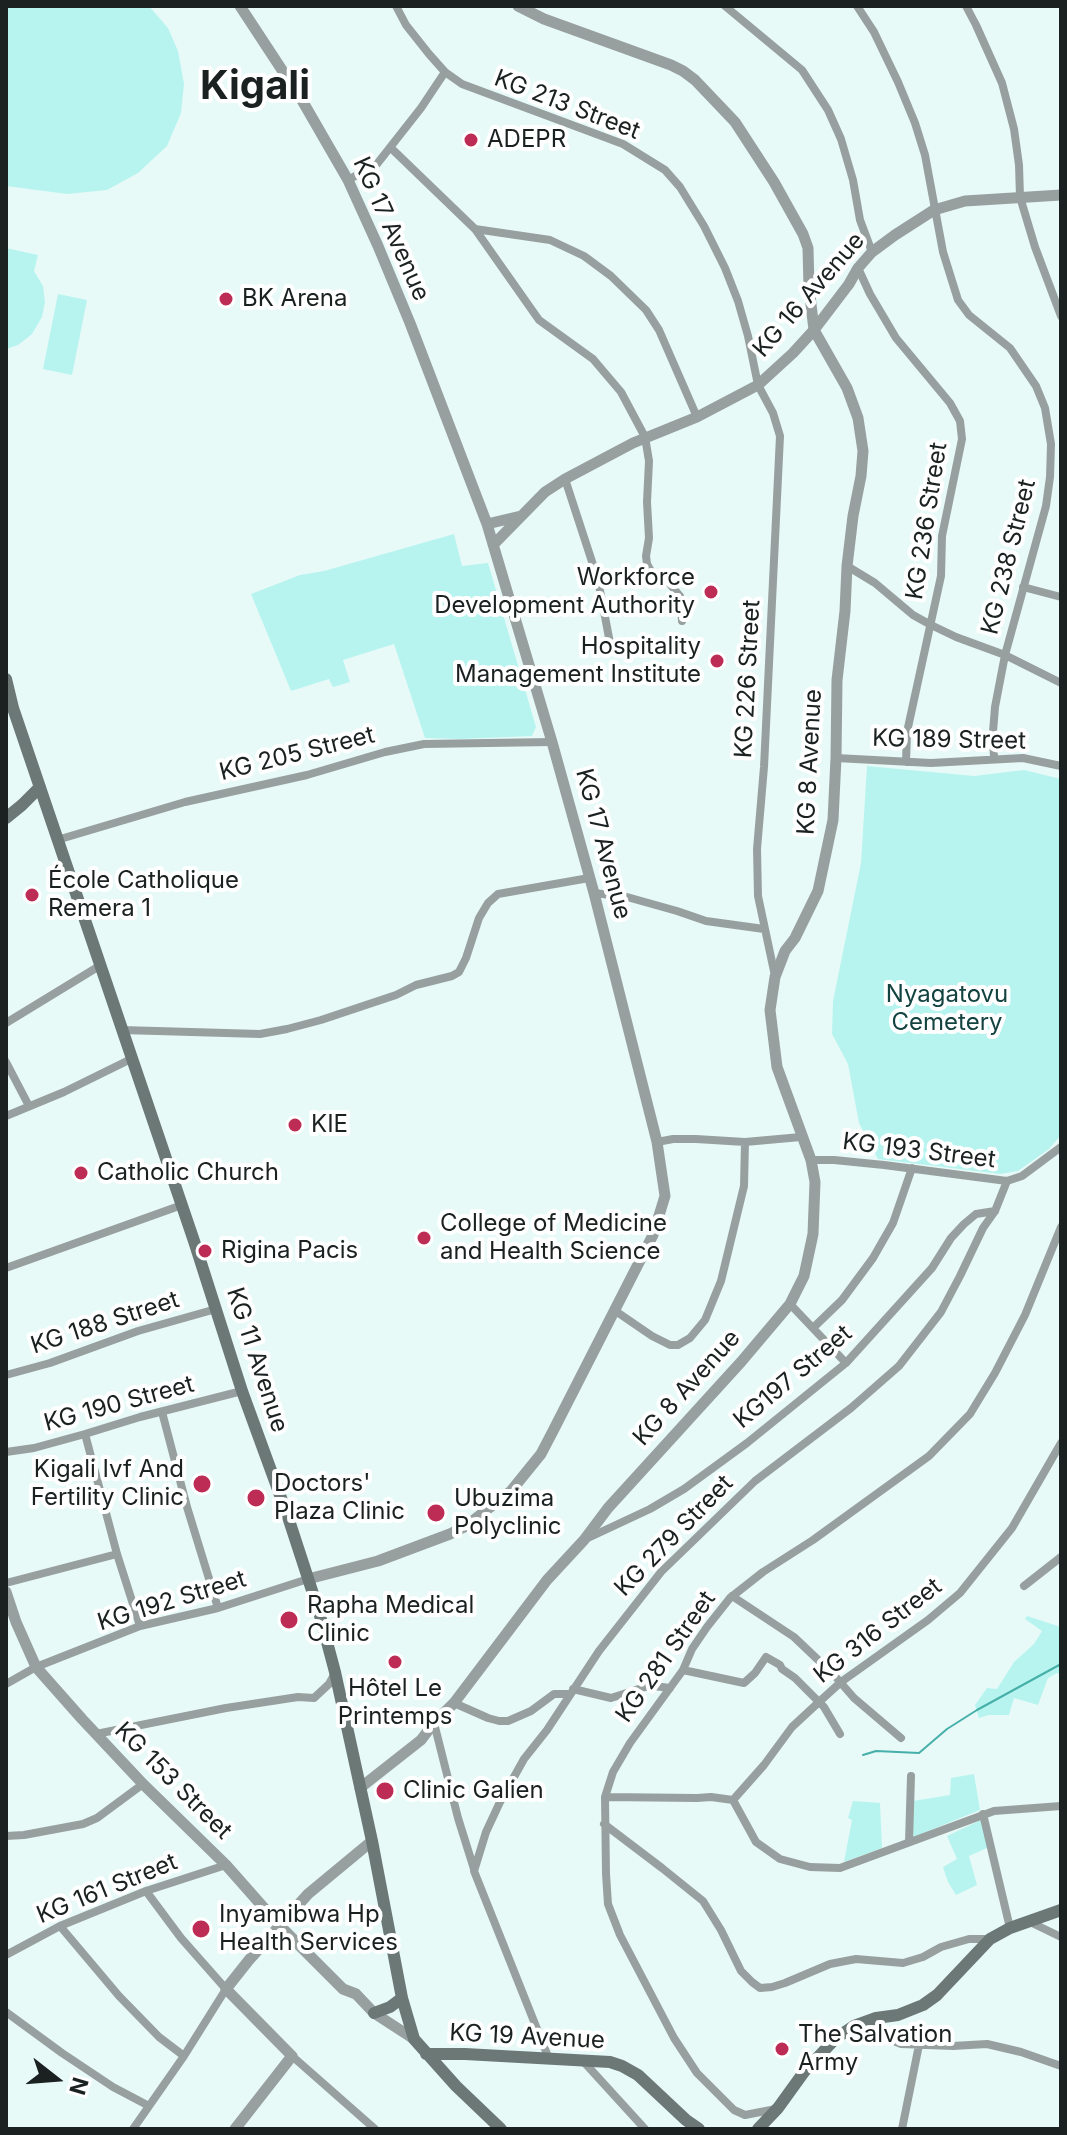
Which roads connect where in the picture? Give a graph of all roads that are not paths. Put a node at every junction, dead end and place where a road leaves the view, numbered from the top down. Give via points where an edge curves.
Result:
1 (240, 6) edge
2 (396, 6) edge
3 (518, 6) edge
4 (725, 6) edge
5 (857, 6) edge
6 (966, 6) edge
7 (445, 72) junction
8 (391, 148) junction
9 (348, 180) junction
10 (1061, 195) edge
11 (1020, 197) junction
12 (934, 210) junction
13 (475, 229) junction
14 (872, 252) junction
15 (858, 268) junction
16 (1061, 316) edge
17 (814, 330) junction
18 (758, 385) junction
19 (697, 417) junction
20 (645, 437) junction
21 (565, 479) junction
22 (521, 516) junction
23 (487, 524) junction
24 (494, 544) junction
25 (847, 566) junction
26 (1023, 587) junction
27 (1061, 597) edge
28 (682, 621) dead end
29 (931, 625) junction
30 (610, 643) dead end
31 (1005, 655) junction
32 (6, 679) edge
33 (1061, 683) edge
34 (552, 742) junction
35 (836, 758) junction
36 (994, 758) junction
37 (906, 762) junction
38 (1061, 766) edge
39 (40, 787) junction
40 (6, 818) edge
41 (57, 840) junction
42 (589, 878) junction
43 (594, 893) junction
44 (764, 929) junction
45 (101, 965) junction
46 (775, 977) junction
47 (6, 1023) edge
48 (122, 1030) junction
49 (131, 1059) junction
50 (6, 1062) edge
51 (29, 1106) junction
52 (6, 1116) edge
53 (801, 1137) junction
54 (657, 1142) junction
55 (745, 1142) junction
56 (1061, 1147) edge
57 (811, 1160) junction
58 (912, 1168) junction
59 (1007, 1181) junction
60 (182, 1205) junction
61 (995, 1211) junction
62 (1061, 1227) edge
63 (6, 1268) edge
64 (790, 1304) junction
65 (216, 1309) junction
66 (614, 1310) junction
67 (814, 1327) junction
68 (846, 1363) junction
69 (6, 1375) edge
70 (242, 1391) junction
71 (162, 1412) junction
72 (85, 1434) junction
73 (1061, 1443) edge
74 (6, 1452) edge
75 (584, 1540) junction
76 (117, 1554) junction
77 (1061, 1557) edge
78 (308, 1579) junction
79 (6, 1583) edge
80 (1024, 1586) dead end
81 (6, 1592) edge
82 (732, 1596) junction
83 (218, 1608) junction
84 (140, 1626) junction
85 (36, 1667) junction
86 (683, 1670) junction
87 (335, 1672) junction
88 (841, 1682) junction
89 (6, 1684) edge
90 (670, 1688) junction
91 (572, 1691) junction
92 (819, 1702) junction
93 (454, 1703) junction
94 (434, 1723) junction
95 (96, 1734) junction
96 (840, 1734) dead end
97 (901, 1738) dead end
98 (911, 1776) dead end
99 (143, 1784) junction
100 (360, 1788) junction
101 (605, 1797) junction
102 (733, 1800) junction
103 (1061, 1806) edge
104 (983, 1814) junction
105 (604, 1824) junction
106 (6, 1836) edge
107 (372, 1841) junction
108 (909, 1842) junction
109 (226, 1865) junction
110 (474, 1871) junction
111 (146, 1891) junction
112 (1061, 1910) edge
113 (1029, 1921) junction
114 (279, 1925) junction
115 (60, 1926) junction
116 (1010, 1928) junction
117 (1061, 1937) edge
118 (990, 1939) junction
119 (6, 1955) edge
120 (226, 1989) junction
121 (402, 1998) junction
122 (6, 2012) edge
123 (374, 2013) junction
124 (854, 2026) junction
125 (414, 2039) junction
126 (919, 2045) junction
127 (426, 2054) junction
128 (184, 2056) junction
129 (292, 2056) junction
130 (549, 2059) junction
131 (582, 2060) junction
132 (1061, 2066) edge
133 (149, 2106) junction
134 (778, 2108) junction
135 (487, 2124) edge
136 (237, 2128) edge
137 (133, 2129) edge
138 (375, 2129) edge
139 (501, 2129) edge
140 (645, 2129) edge
141 (699, 2129) edge
142 (758, 2129) edge
143 (902, 2129) edge

1 - 9 street, KG 17 Avenue
2 - 7 street, KG 213 Street
3 - 17 street, KG 8 Avenue via 683,71 735,122 803,234
4 - 14 street via 802,70 828,110
5 - 12 street, KG 238 Street via 915,123
6 - 11 street via 1002,83 1014,129
7 - 8 street
7 - 18 street, KG 213 Street via 486,95 623,144 665,170 704,226 725,268
8 - 9 street via 377,164
8 - 13 street
9 - 23 street, KG 17 Avenue
10 - 11 street, KG 16 Avenue
11 - 12 street, KG 16 Avenue via 965,201
11 - 16 street
12 - 14 street, KG 16 Avenue
12 - 26 street, KG 238 Street via 958,300 1010,348 1045,408 1050,477
13 - 19 street via 550,240 611,276 659,330
13 - 20 street via 539,320 609,376
14 - 15 street, KG 16 Avenue
15 - 17 street, KG 16 Avenue
15 - 29 street, KG 236 Street via 896,338 960,421 962,439 945,516
17 - 18 street, KG 16 Avenue
17 - 25 street, KG 8 Avenue via 847,388 863,451
18 - 19 street, KG 16 Avenue
18 - 44 street, KG 226 Street via 780,436 757,849
19 - 20 street, KG 16 Avenue
20 - 21 street, KG 16 Avenue
20 - 28 street via 647,564 680,596
21 - 22 street, KG 16 Avenue
21 - 30 street via 598,580
22 - 23 street, KG 16 Avenue
22 - 24 street, KG 16 Avenue
23 - 24 street, KG 17 Avenue
24 - 34 street, KG 17 Avenue
25 - 29 street
25 - 35 street, KG 8 Avenue
26 - 27 street
26 - 31 street, KG 238 Street
29 - 31 street
29 - 37 street, KG 236 Street via 907,732
31 - 33 street
31 - 36 street, KG 238 Street via 995,707
32 - 39 main road, KG 11 Avenue
34 - 41 street, KG 205 Street via 424,744 185,802
34 - 42 street, KG 17 Avenue
35 - 37 street, KG 189 Street
35 - 46 street, KG 8 Avenue via 833,820 818,891
36 - 37 street, KG 189 Street
36 - 38 street, KG 189 Street
39 - 40 main road
39 - 41 main road, KG 11 Avenue
41 - 45 main road, KG 11 Avenue
42 - 43 street, KG 17 Avenue
42 - 48 street via 498,894 479,918 459,972 321,1020 260,1034
43 - 44 street via 627,897 706,921
43 - 54 street, KG 17 Avenue
44 - 46 street, KG 226 Street
45 - 47 street
45 - 48 main road, KG 11 Avenue
46 - 53 street, KG 8 Avenue via 770,1010 777,1067
48 - 49 main road, KG 11 Avenue
49 - 51 street
49 - 60 main road, KG 11 Avenue
50 - 51 street
51 - 52 street
53 - 55 street
53 - 57 street, KG 8 Avenue
54 - 55 street
54 - 66 street, KG 17 Avenue via 665,1196 662,1212
55 - 66 street via 744,1186 721,1281 705,1320 690,1338 670,1345
56 - 59 street, KG 193 Street
57 - 58 street, KG 193 Street
57 - 64 street, KG 8 Avenue via 813,1234 804,1276
58 - 59 street, KG 193 Street
58 - 67 street via 893,1223 873,1258
59 - 61 street, KG 279 Street
60 - 63 street
60 - 65 main road, KG 11 Avenue
61 - 68 street, KG197 Street via 976,1214 964,1224 932,1268
61 - 91 street, KG 279 Street via 941,1312 899,1366 755,1481 661,1572
62 - 82 street, KG 281 Street via 1025,1315 970,1414 929,1456
64 - 67 street
64 - 75 street, KG 8 Avenue
65 - 69 street, KG 188 Street
65 - 70 main road, KG 11 Avenue
66 - 78 street, KG 17 Avenue via 541,1454 511,1491 450,1534
67 - 68 street
68 - 75 street, KG197 Street via 684,1489
70 - 71 street, KG 190 Street
70 - 78 main road, KG 11 Avenue
71 - 72 street, KG 190 Street
71 - 83 street
72 - 74 street, KG 190 Street
72 - 76 street
73 - 88 street, KG 316 Street via 1012,1528 960,1593
75 - 93 street, KG 8 Avenue
76 - 79 street
76 - 84 street
77 - 80 street
78 - 83 street, KG 192 Street
78 - 87 main road, KG 11 Avenue
81 - 85 street, KG 153 Street
82 - 86 street, KG 281 Street via 692,1649
82 - 88 street via 794,1637
83 - 84 street, KG 192 Street
84 - 85 street, KG 192 Street
85 - 89 street, KG 192 Street
85 - 95 street, KG 153 Street
86 - 90 street, KG 281 Street
86 - 92 street via 744,1683 766,1657
87 - 95 street via 314,1698 226,1708
87 - 100 main road, KG 11 Avenue
88 - 92 street, KG 316 Street
88 - 97 street
90 - 91 street via 645,1687 611,1698
90 - 101 street, KG 281 Street via 624,1753
91 - 93 street via 554,1694 508,1721
91 - 110 street, KG 279 Street via 500,1802
92 - 96 street
92 - 102 street, KG 316 Street
93 - 94 street, KG 8 Avenue
94 - 100 street, KG 8 Avenue via 421,1740
94 - 110 street
95 - 99 street, KG 153 Street
98 - 108 street
99 - 106 street via 83,1824
99 - 109 street, KG 153 Street
100 - 107 main road, KG 11 Avenue
101 - 102 street
101 - 105 street, KG 281 Street
102 - 108 street via 756,1842 780,1859 810,1867 840,1868
103 - 104 street
104 - 108 street
104 - 116 street
105 - 118 street via 703,1901 741,1971 760,1988 830,1964 856,1959 903,1963 969,1939
105 - 134 street, KG 281 Street via 608,1904 674,2038 697,2073 734,2110 745,2115
107 - 114 street
107 - 121 main road, KG 11 Avenue
109 - 111 street, KG 161 Street
109 - 114 street, KG 153 Street
110 - 130 street
111 - 115 street, KG 161 Street
111 - 120 street
112 - 113 main road
113 - 116 main road
113 - 117 street
114 - 120 street
114 - 123 street, KG 153 Street
115 - 119 street, KG 161 Street
115 - 128 street via 119,1996
116 - 118 main road
118 - 124 main road via 923,2005
120 - 128 street
120 - 129 street
121 - 123 main road
121 - 125 main road, KG 11 Avenue
122 - 133 street
123 - 125 street, KG 153 Street
124 - 126 street via 901,2044
124 - 134 main road via 804,2072
125 - 127 main road, KG 11 Avenue
126 - 132 street via 987,2044
126 - 143 street
127 - 130 main road, KG 19 Avenue
127 - 135 main road, KG 11 Avenue
128 - 133 street
129 - 136 street
129 - 138 street
130 - 131 main road, KG 19 Avenue
131 - 140 street
131 - 141 main road, KG 19 Avenue via 610,2062 638,2075
133 - 137 street
134 - 142 main road
135 - 139 main road, KG 11 Avenue

